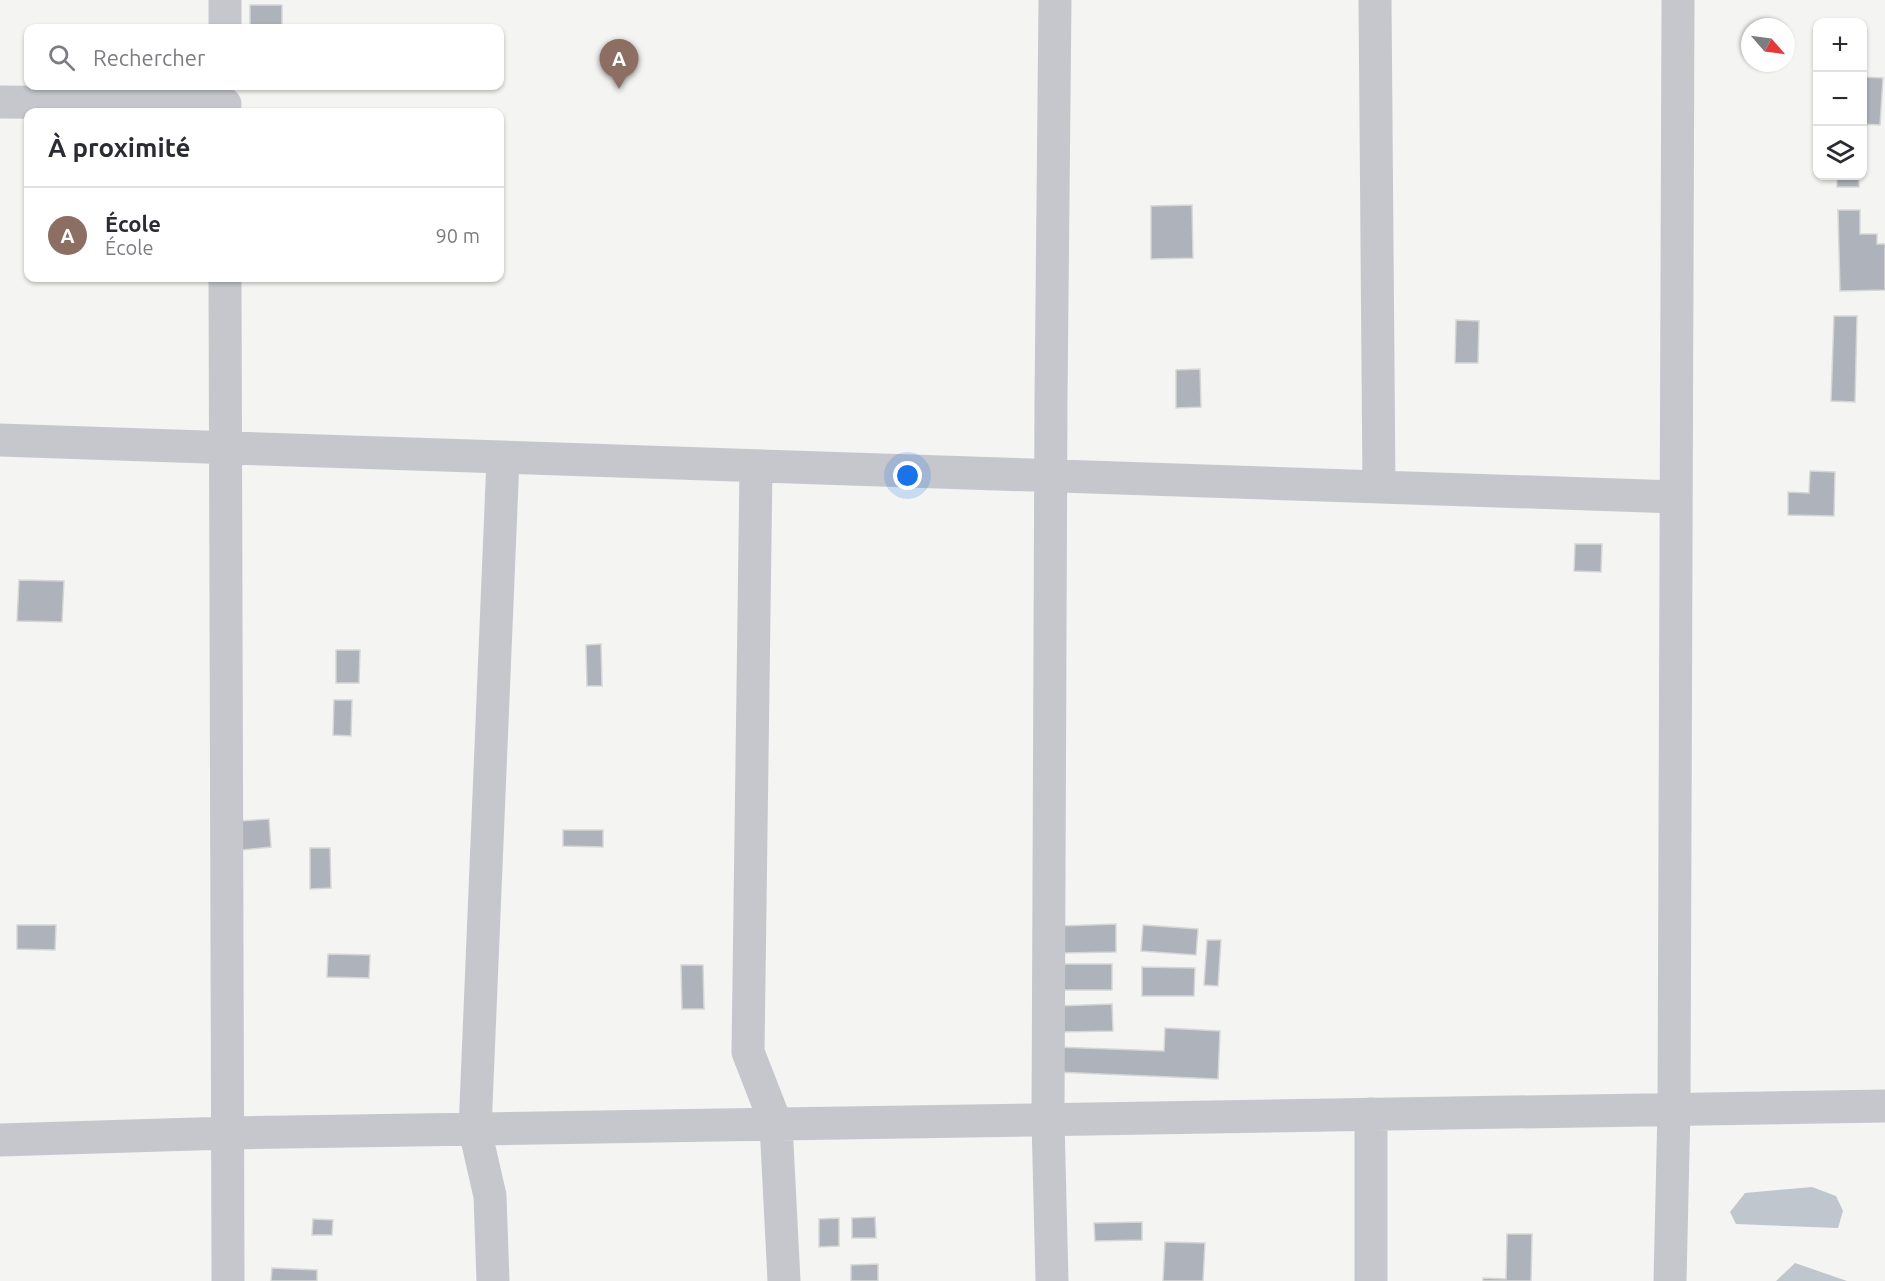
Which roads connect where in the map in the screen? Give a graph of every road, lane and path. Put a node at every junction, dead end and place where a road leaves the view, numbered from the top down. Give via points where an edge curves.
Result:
1 (225, 0) edge
2 (1055, 0) edge
3 (1375, 0) edge
4 (1678, 0) edge
5 (225, 24) edge
6 (225, 101) edge
7 (0, 102) edge
8 (225, 282) edge
9 (0, 440) edge
10 (226, 449) junction
11 (503, 459) junction
12 (756, 467) junction
13 (1051, 477) junction
14 (1379, 487) junction
15 (1676, 497) junction
16 (1885, 1106) edge
17 (1674, 1109) junction
18 (1371, 1114) junction
19 (1048, 1120) junction
20 (776, 1124) junction
21 (475, 1130) junction
22 (228, 1133) junction
23 (0, 1140) edge
24 (228, 1281) edge
25 (493, 1281) edge
26 (784, 1281) edge
27 (1052, 1281) edge
28 (1371, 1281) edge
29 (1670, 1281) edge

1 - 5 street
2 - 13 street
3 - 14 street
4 - 15 street
6 - 7 street
8 - 10 street
9 - 10 street
10 - 11 street
10 - 22 street
11 - 12 street
11 - 21 street
12 - 13 street
12 - 20 street via 748,1052
13 - 14 street
13 - 19 street
14 - 15 street
15 - 17 street
16 - 17 street
17 - 18 street
17 - 29 street
18 - 19 street
18 - 28 street
19 - 20 street
19 - 27 street
20 - 21 street
20 - 26 street
21 - 22 street
21 - 25 street via 490,1196
22 - 23 street
22 - 24 street

